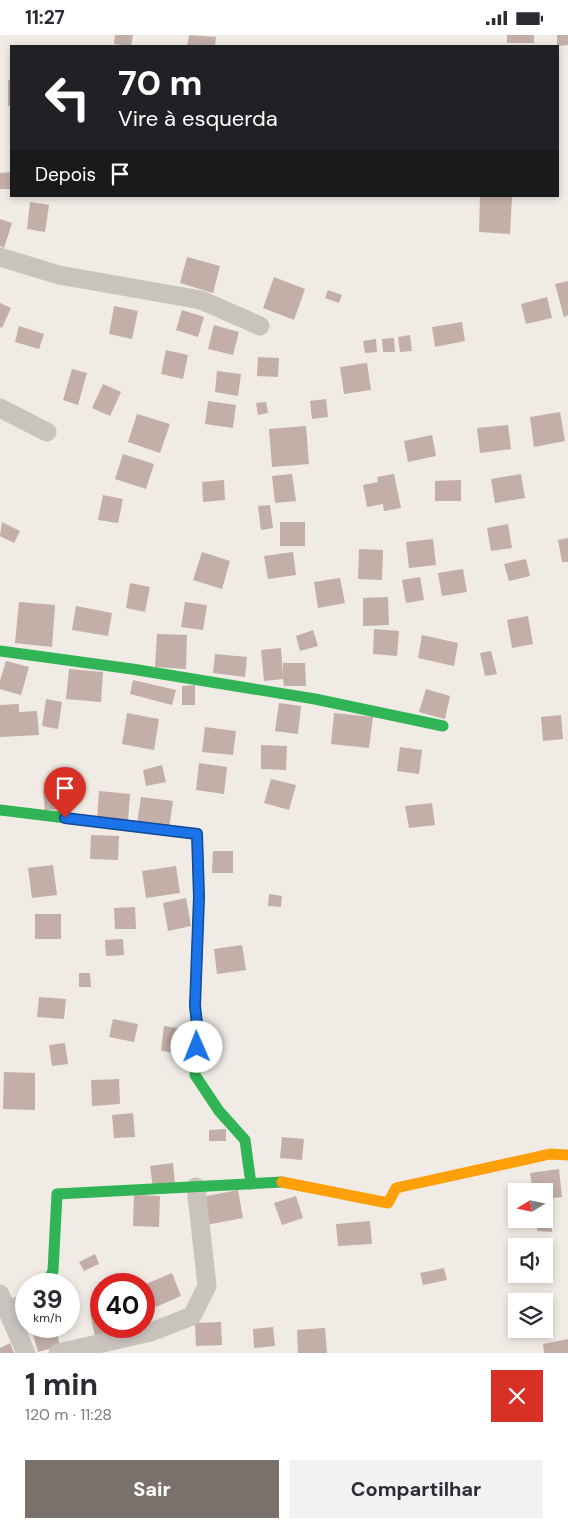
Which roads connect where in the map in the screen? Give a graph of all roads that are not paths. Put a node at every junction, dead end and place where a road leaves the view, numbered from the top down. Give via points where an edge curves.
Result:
1 (0, 257) edge
2 (260, 326) dead end
3 (0, 407) edge
4 (47, 432) dead end
5 (0, 651) edge
6 (443, 726) dead end
7 (0, 810) edge
8 (568, 1155) edge
9 (251, 1184) junction
10 (196, 1187) junction
11 (52, 1273) edge
12 (4, 1302) edge
13 (26, 1353) edge
14 (58, 1353) edge

1 - 2 street via 59,275 201,300
3 - 4 street
5 - 6 street via 315,699
7 - 9 street via 197,834 199,897 195,1006 198,1033 195,1075 219,1111 245,1139
8 - 9 street via 550,1154 396,1188 388,1203 283,1182
9 - 10 street
10 - 11 street via 57,1194
10 - 14 street via 207,1286 192,1316 151,1332
12 - 13 street

